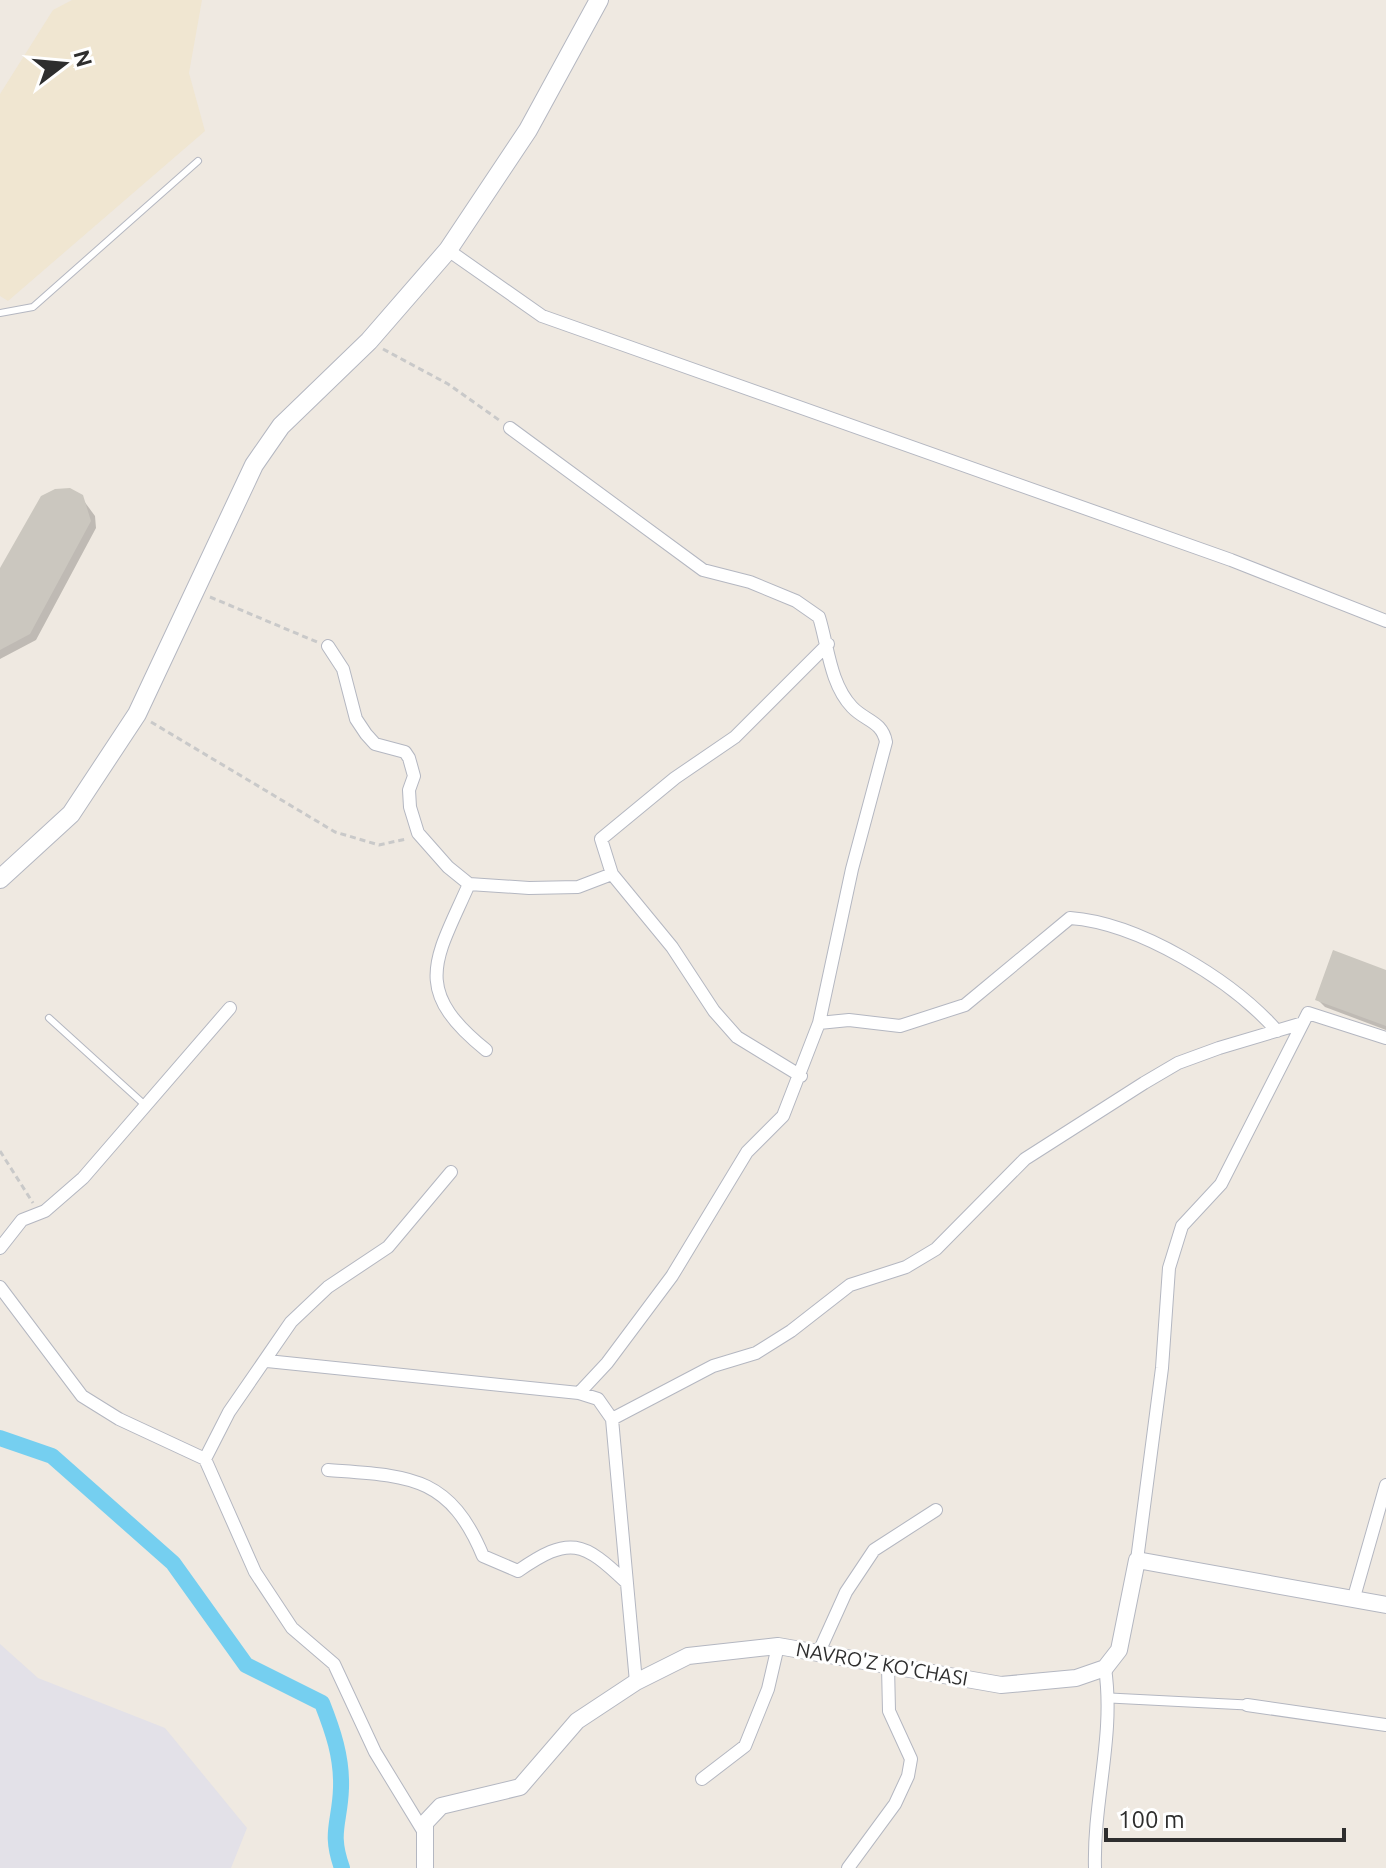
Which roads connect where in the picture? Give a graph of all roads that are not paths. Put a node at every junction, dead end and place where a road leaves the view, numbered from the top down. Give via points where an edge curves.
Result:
1 (599, 0) edge
2 (198, 161) dead end
3 (448, 250) junction
4 (0, 313) edge
5 (510, 428) road end
6 (1386, 621) edge
7 (828, 644) junction
8 (328, 646) road end
9 (612, 874) junction
10 (0, 879) edge
11 (469, 884) junction
12 (230, 1008) dead end
13 (49, 1018) dead end
14 (819, 1023) junction
15 (1303, 1023) junction
16 (1277, 1031) junction
17 (1386, 1038) edge
18 (486, 1050) dead end
19 (801, 1076) junction
20 (146, 1106) junction
21 (451, 1172) dead end
22 (0, 1248) edge
23 (0, 1287) edge
24 (267, 1361) junction
25 (579, 1393) junction
26 (612, 1419) junction
27 (205, 1459) junction
28 (328, 1470) dead end
29 (1386, 1485) edge
30 (936, 1510) dead end
31 (1137, 1560) junction
32 (627, 1583) junction
33 (1354, 1597) junction
34 (1386, 1605) edge
35 (778, 1646) junction
36 (818, 1654) junction
37 (888, 1666) junction
38 (1105, 1668) junction
39 (636, 1682) junction
40 (1110, 1698) junction
41 (1247, 1705) joint
42 (1386, 1725) edge
43 (702, 1779) dead end
44 (425, 1834) junction
45 (425, 1868) edge
46 (848, 1868) edge
47 (1095, 1868) edge

1 - 3 main road via 528,130
2 - 4 lane via 33,307
3 - 6 street via 542,316 1231,560
3 - 10 main road via 369,341 281,426 254,465 137,714 71,814
5 - 7 street via 703,570 796,601 819,617
7 - 9 street via 735,737 607,831 601,839
7 - 14 street via 836,683 852,707 882,728 886,742
8 - 11 street via 343,669 356,719 366,734 375,744 405,752 409,758 414,776 410,807 418,833
9 - 11 street via 578,887
9 - 19 street via 737,1037
11 - 18 street via 438,953 436,982 446,1010
12 - 20 street
13 - 20 lane
14 - 16 street via 849,1020 900,1026 965,1005 1070,918 1113,928 1190,960 1255,1006
14 - 19 street
15 - 16 street
15 - 17 street via 1310,1012
15 - 31 street via 1221,1184 1182,1226 1177,1240 1169,1268
16 - 26 street via 1178,1063 1025,1159 936,1249 906,1267 850,1285 756,1353 713,1366
19 - 25 street via 783,1116 747,1152 672,1276
20 - 22 street via 83,1178 40,1213 22,1220
21 - 24 street via 388,1247 328,1287 291,1322
23 - 27 street via 82,1396
24 - 25 street
24 - 27 street via 229,1412
25 - 26 street via 598,1399
26 - 32 street
27 - 44 street via 255,1572 292,1628 334,1664 375,1752
28 - 32 street via 402,1475 439,1493 470,1524 483,1556 518,1571 539,1556 574,1546 595,1553
29 - 33 street
30 - 36 street via 874,1550 846,1592
31 - 33 street
31 - 38 street via 1119,1650
32 - 39 street
33 - 34 street
35 - 36 street, NAVRO'Z KO'CHASI
35 - 39 street, NAVRO'Z KO'CHASI via 688,1656
35 - 43 street via 745,1746
36 - 37 street, NAVRO'Z KO'CHASI
37 - 38 street, NAVRO'Z KO'CHASI via 1001,1685 1076,1678
37 - 46 street via 889,1711 911,1759 908,1776 895,1804
38 - 40 street
39 - 44 street, NAVRO'Z KO'CHASI via 577,1721 520,1787 441,1806 425,1823
40 - 41 street
40 - 47 street
41 - 42 street
44 - 45 street

